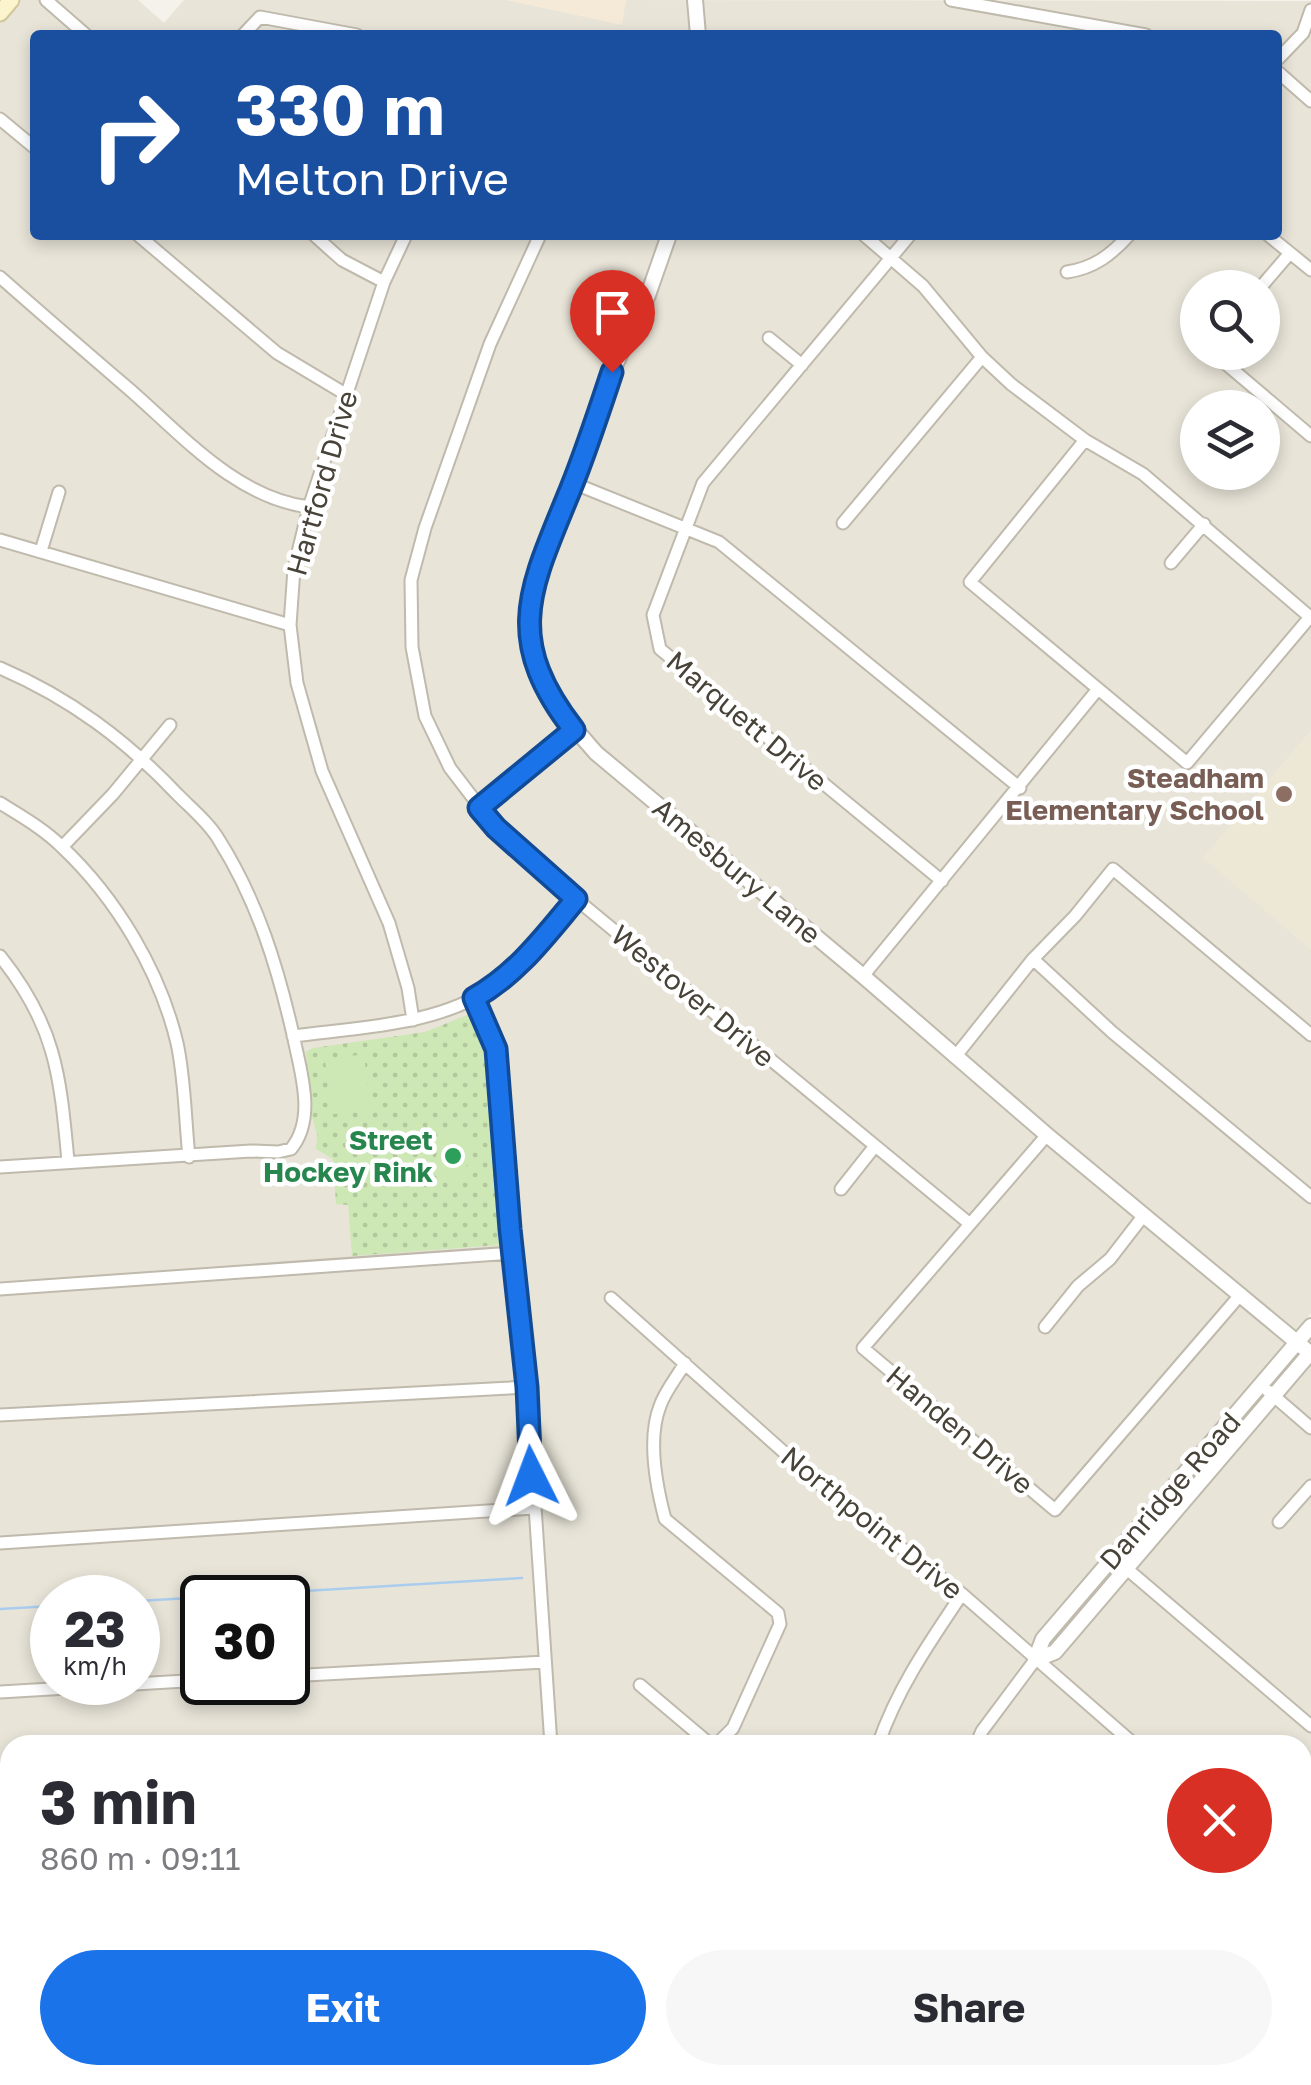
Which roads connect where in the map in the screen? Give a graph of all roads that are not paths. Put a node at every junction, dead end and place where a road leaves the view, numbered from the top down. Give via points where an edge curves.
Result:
1 (11, 0) edge
2 (46, 0) edge
3 (695, 0) edge
4 (951, 0) edge
5 (1311, 10) edge
6 (0, 13) edge
7 (80, 30) edge
8 (248, 30) edge
9 (330, 30) edge
10 (698, 30) edge
11 (1118, 30) edge
12 (1282, 56) edge
13 (1282, 75) edge
14 (1311, 100) edge
15 (0, 119) edge
16 (30, 144) edge
17 (144, 240) edge
18 (320, 240) edge
19 (404, 240) edge
20 (538, 240) edge
21 (667, 240) edge
22 (870, 240) edge
23 (906, 240) edge
24 (1123, 240) edge
25 (1274, 240) edge
26 (1290, 253) junction
27 (892, 258) junction
28 (1275, 270) edge
29 (1311, 270) edge
30 (1067, 272) dead end
31 (0, 277) edge
32 (384, 282) junction
33 (769, 338) dead end
34 (982, 357) junction
35 (802, 365) junction
36 (1233, 370) edge
37 (347, 395) junction
38 (1311, 436) edge
39 (1085, 440) junction
40 (573, 483) junction
41 (59, 492) dead end
42 (309, 507) junction
43 (843, 524) dead end
44 (1204, 524) junction
45 (685, 526) junction
46 (0, 540) edge
47 (41, 552) junction
48 (1171, 563) dead end
49 (1310, 617) edge
50 (290, 626) junction
51 (0, 668) edge
52 (1098, 689) junction
53 (170, 725) dead end
54 (574, 730) junction
55 (144, 758) junction
56 (1020, 788) junction
57 (0, 803) edge
58 (479, 808) junction
59 (62, 847) junction
60 (942, 881) junction
61 (576, 899) junction
62 (0, 956) edge
63 (1033, 959) junction
64 (863, 976) junction
65 (474, 998) junction
66 (413, 1020) junction
67 (293, 1036) junction
68 (1311, 1036) edge
69 (955, 1057) junction
70 (1047, 1136) junction
71 (875, 1146) junction
72 (189, 1157) junction
73 (68, 1161) junction
74 (0, 1167) edge
75 (841, 1189) dead end
76 (1311, 1198) edge
77 (1144, 1215) junction
78 (970, 1224) junction
79 (512, 1253) junction
80 (0, 1289) edge
81 (1241, 1294) junction
82 (611, 1298) dead end
83 (1044, 1326) dead end
84 (1311, 1326) edge
85 (1298, 1342) junction
86 (1311, 1352) edge
87 (685, 1363) junction
88 (1261, 1385) junction
89 (527, 1387) junction
90 (1273, 1396) junction
91 (0, 1415) edge
92 (1311, 1428) edge
93 (1311, 1486) edge
94 (533, 1508) junction
95 (1279, 1522) dead end
96 (0, 1544) edge
97 (1113, 1557) junction
98 (1126, 1568) junction
99 (962, 1594) junction
100 (1035, 1660) junction
101 (545, 1662) junction
102 (310, 1675) edge
103 (180, 1681) edge
104 (640, 1685) dead end
105 (0, 1692) edge
106 (1311, 1726) edge
107 (550, 1735) edge
108 (701, 1735) edge
109 (725, 1735) edge
110 (881, 1735) edge
111 (980, 1735) edge
112 (1123, 1735) edge

1 - 6 main road
2 - 7 street
3 - 10 street
4 - 11 street
5 - 12 street via 1303,34
8 - 9 street via 260,17
13 - 14 street
15 - 16 street
17 - 37 street via 277,353
18 - 32 street
19 - 32 street, Hartford Drive
20 - 58 street, Westover Drive via 490,344 411,580 412,647 425,716
21 - 40 street, Amesbury Lane
22 - 27 street
23 - 27 street, Marquett Drive
24 - 30 street via 1084,270
25 - 26 street
26 - 28 street
26 - 29 street
27 - 34 street
27 - 35 street, Marquett Drive
31 - 42 street via 201,454 256,491
32 - 37 street, Hartford Drive
33 - 35 street
34 - 39 street
34 - 43 street
35 - 45 street, Marquett Drive via 703,482
36 - 38 street
37 - 42 street, Hartford Drive
39 - 44 street via 1143,474
39 - 52 street via 970,582
40 - 45 street
40 - 54 street, Amesbury Lane via 534,580 528,625 550,698
41 - 47 street
42 - 50 street, Hartford Drive via 294,569
44 - 48 street
44 - 49 street
45 - 56 street via 719,542
45 - 60 street, Marquett Drive via 653,615 660,649
46 - 47 street
47 - 50 street
49 - 52 street via 1188,764
50 - 66 street, Hartford Drive via 296,683 322,771 389,923
51 - 55 street via 76,705
52 - 56 street
53 - 55 street
54 - 58 street
54 - 64 street, Amesbury Lane
55 - 59 street
55 - 67 street via 217,836 246,889 269,942
56 - 60 street
57 - 59 street
58 - 61 street, Westover Drive
59 - 72 street via 122,922 154,976 178,1048
60 - 64 street
61 - 65 street via 523,962
61 - 71 street, Westover Drive
62 - 73 street via 40,1014 53,1050
63 - 68 street via 1112,869
63 - 69 street
63 - 76 street
64 - 69 street, Amesbury Lane
65 - 66 street
65 - 79 street via 496,1049
66 - 67 street
67 - 72 street via 304,1116 291,1149
69 - 70 street, Amesbury Lane
70 - 77 street, Amesbury Lane
70 - 78 street
71 - 75 street
71 - 78 street, Westover Drive
72 - 73 street
73 - 74 street
77 - 81 street, Amesbury Lane
77 - 83 street
78 - 81 street, Handen Drive via 863,1348 1055,1510
79 - 80 street
79 - 89 street
81 - 85 street, Amesbury Lane
82 - 87 street, Northpoint Drive
84 - 85 street, Danridge Road
85 - 86 street, Amesbury Lane
85 - 88 street, Danridge Road
86 - 90 street, Danridge Road
87 - 99 street, Northpoint Drive via 833,1496
87 - 109 street via 660,1405 654,1434 665,1519 778,1613 780,1624
88 - 90 street
88 - 97 street, Danridge Road
89 - 91 street
89 - 94 street
90 - 92 street
90 - 98 street, Danridge Road
93 - 95 street
94 - 96 street
94 - 101 street
97 - 98 street
97 - 100 street, Danridge Road via 1043,1638
98 - 100 street, Danridge Road via 1054,1652
98 - 106 street
99 - 100 street, Northpoint Drive
99 - 110 street via 890,1707
100 - 111 street, Danridge Road
100 - 112 street, Northpoint Drive
101 - 102 street
101 - 107 street
103 - 105 street
104 - 108 street

